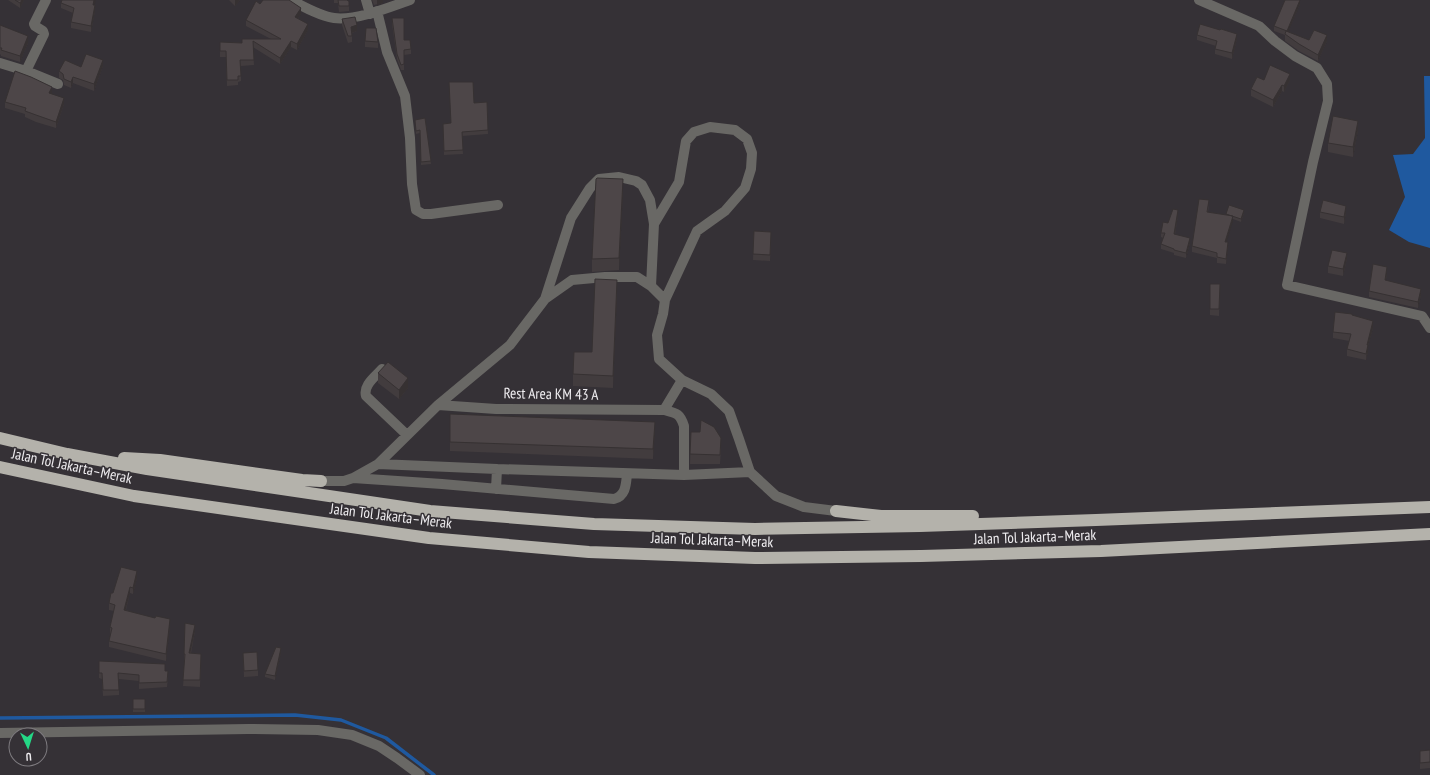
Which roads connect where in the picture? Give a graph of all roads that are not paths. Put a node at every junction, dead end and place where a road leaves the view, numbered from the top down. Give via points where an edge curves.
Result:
1 (46, 0) edge
2 (291, 0) edge
3 (366, 0) edge
4 (410, 0) edge
5 (1199, 0) edge
6 (374, 12) junction
7 (0, 62) edge
8 (26, 71) junction
9 (58, 84) dead end
10 (498, 205) dead end
11 (654, 224) junction
12 (651, 286) junction
13 (545, 299) junction
14 (665, 300) junction
15 (1430, 328) edge
16 (382, 369) edge
17 (682, 380) junction
18 (438, 406) junction
19 (664, 410) junction
20 (407, 435) junction
21 (0, 438) edge
22 (67, 454) junction
23 (378, 464) junction
24 (0, 467) edge
25 (497, 469) junction
26 (750, 472) junction
27 (627, 474) junction
28 (684, 475) junction
29 (353, 478) junction
30 (321, 481) joint
31 (496, 489) junction
32 (1430, 507) edge
33 (836, 511) joint
34 (1096, 520) junction
35 (1430, 534) edge
36 (0, 733) edge
37 (420, 775) edge

1 - 8 street via 34,24 44,34
2 - 6 street via 324,16 334,18
3 - 6 street
4 - 6 street
5 - 15 street via 1259,26 1295,56 1317,68 1327,84 1328,101 1287,285 1422,316
6 - 10 street via 405,96 416,210 423,214 431,214
7 - 8 street
8 - 9 street
11 - 12 street
11 - 13 street via 650,200 642,185 619,177 599,179 590,188 572,218
11 - 14 street via 679,182 686,141 694,132 710,127 735,130 747,139 752,153 751,169 745,188 725,211 697,230
12 - 13 street via 637,277 572,280
12 - 14 street
13 - 18 street via 510,345
14 - 17 street via 657,335 659,360
16 - 20 street via 366,386 366,396
17 - 19 street
17 - 26 street via 711,394 728,411
18 - 19 street, Rest Area KM 43 A
18 - 20 street
19 - 28 street, Rest Area KM 43 A via 679,415 684,426
20 - 23 street
21 - 22 highway, Jalan Tol Jakarta–Merak
22 - 30 highway via 160,460
22 - 34 highway, Jalan Tol Jakarta–Merak via 147,469 430,511 594,524 755,529
23 - 25 street
23 - 29 street
24 - 35 highway, Jalan Tol Jakarta–Merak via 134,496 430,538 589,552 755,558 921,556 1101,551
25 - 27 street
25 - 31 street
26 - 28 street
26 - 33 street via 776,496 804,507
27 - 28 street
27 - 31 street via 626,488 621,496 614,499
29 - 30 street via 344,481
29 - 31 street
32 - 34 highway, Jalan Tol Jakarta–Merak
33 - 34 highway via 881,516
36 - 37 street via 318,730 352,735 378,746

